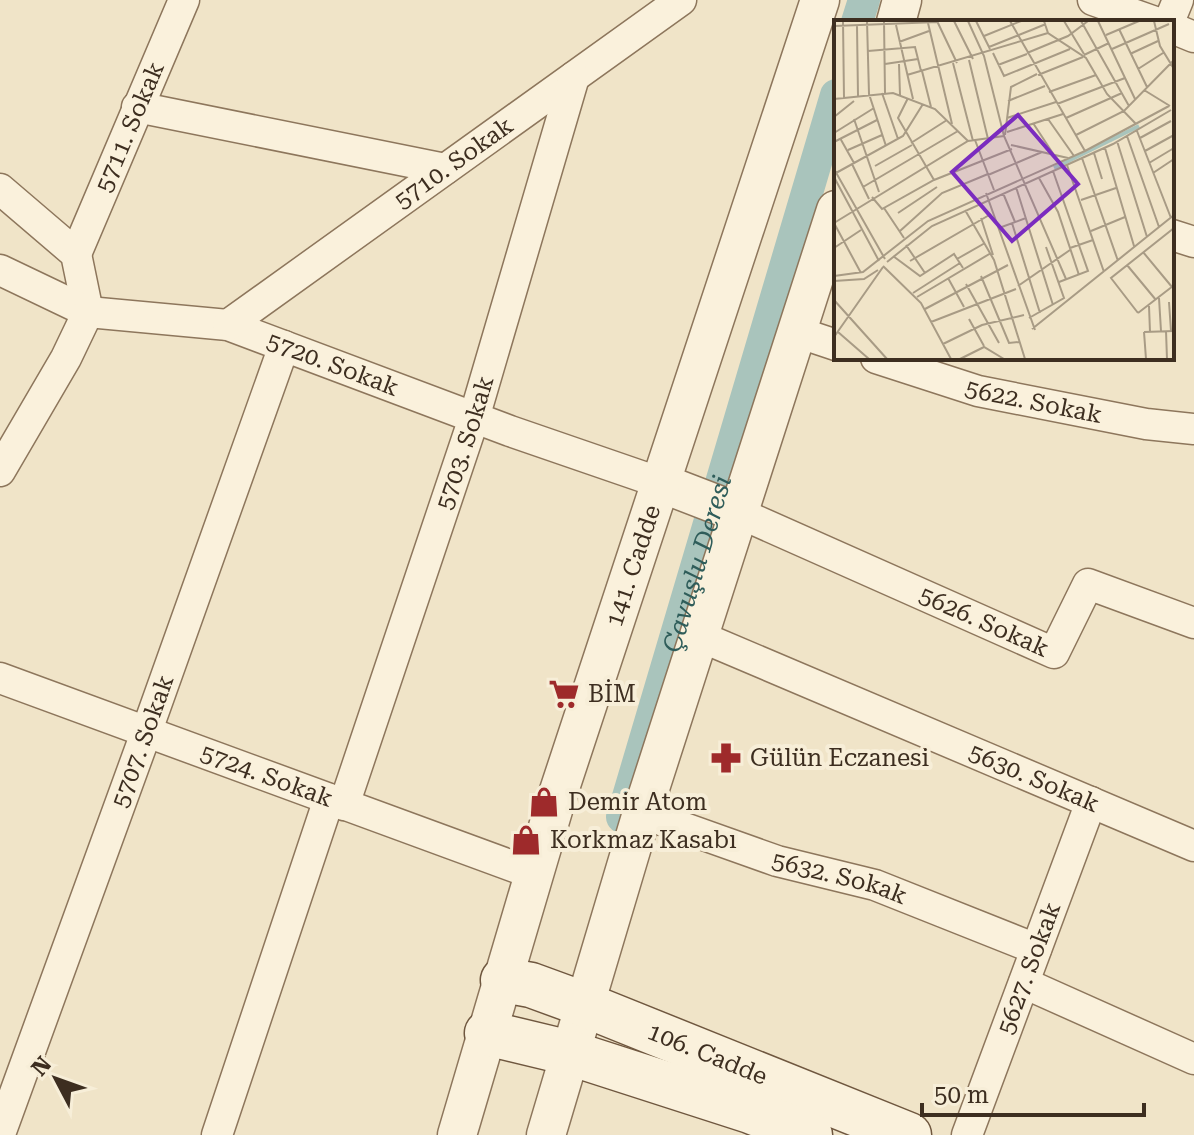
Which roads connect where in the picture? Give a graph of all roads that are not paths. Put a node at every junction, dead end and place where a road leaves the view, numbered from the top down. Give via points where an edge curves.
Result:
1 (184, 0) edge
2 (681, 0) edge
3 (820, 0) edge
4 (902, 0) edge
5 (1093, 0) edge
6 (1178, 0) edge
7 (897, 20) edge
8 (1149, 20) edge
9 (1170, 20) edge
10 (1174, 29) edge
11 (1194, 37) edge
12 (574, 77) junction
13 (137, 107) junction
14 (445, 169) junction
15 (0, 189) edge
16 (834, 216) edge
17 (1174, 236) edge
18 (1194, 242) edge
19 (76, 254) junction
20 (0, 270) edge
21 (88, 312) junction
22 (228, 325) junction
23 (797, 332) junction
24 (834, 344) edge
25 (284, 346) junction
26 (882, 360) edge
27 (474, 418) junction
28 (1194, 429) edge
29 (0, 471) edge
30 (662, 483) junction
31 (738, 512) junction
32 (1194, 623) edge
33 (699, 636) junction
34 (0, 678) edge
35 (146, 733) junction
36 (337, 802) junction
37 (1091, 802) junction
38 (642, 813) junction
39 (1194, 846) edge
40 (534, 874) junction
41 (1036, 949) junction
42 (517, 982) junction
43 (1024, 983) junction
44 (584, 1005) junction
45 (499, 1036) junction
46 (570, 1053) junction
47 (1194, 1059) edge
48 (746, 1123) edge
49 (0, 1134) edge
50 (217, 1135) edge
51 (457, 1135) edge
52 (546, 1135) edge
53 (810, 1135) edge
54 (909, 1135) edge
55 (967, 1135) edge

1 - 13 street, 5711. Sokak
2 - 12 street, 5710. Sokak
3 - 30 street, 141. Cadde
4 - 7 street
5 - 8 street
6 - 9 street
10 - 11 street
12 - 14 street, 5710. Sokak
12 - 27 street, 5703. Sokak
13 - 14 street
13 - 19 street, 5711. Sokak
14 - 22 street, 5710. Sokak
15 - 19 street
16 - 23 street
17 - 18 street
19 - 21 street
20 - 21 street, 5720. Sokak
21 - 22 street, 5720. Sokak
21 - 29 street
22 - 25 street, 5720. Sokak
23 - 24 street
23 - 31 street
25 - 27 street, 5720. Sokak
25 - 35 street, 5707. Sokak
26 - 28 street, 5622. Sokak via 978,391
27 - 30 street, 5720. Sokak
27 - 36 street, 5703. Sokak
30 - 31 street
30 - 40 street, 141. Cadde
31 - 32 street, 5626. Sokak via 1054,653 1088,584
31 - 33 street
33 - 37 street, 5630. Sokak
33 - 38 street
34 - 35 street, 5724. Sokak
35 - 36 street, 5724. Sokak
35 - 49 street, 5707. Sokak
36 - 40 street, 5724. Sokak
36 - 50 street, 5703. Sokak
37 - 39 street, 5630. Sokak
37 - 41 street, 5627. Sokak
38 - 41 street, 5632. Sokak via 777,861 875,885
38 - 44 street
40 - 42 street, 141. Cadde
41 - 43 street, 5627. Sokak
42 - 44 main road, 106. Cadde
42 - 45 street, 141. Cadde
43 - 47 street
43 - 55 street, 5627. Sokak
44 - 46 street
44 - 54 main road, 106. Cadde
45 - 46 main road, 106. Cadde
45 - 51 street, 141. Cadde
46 - 48 main road, 106. Cadde
46 - 52 street
48 - 53 main road, 106. Cadde

